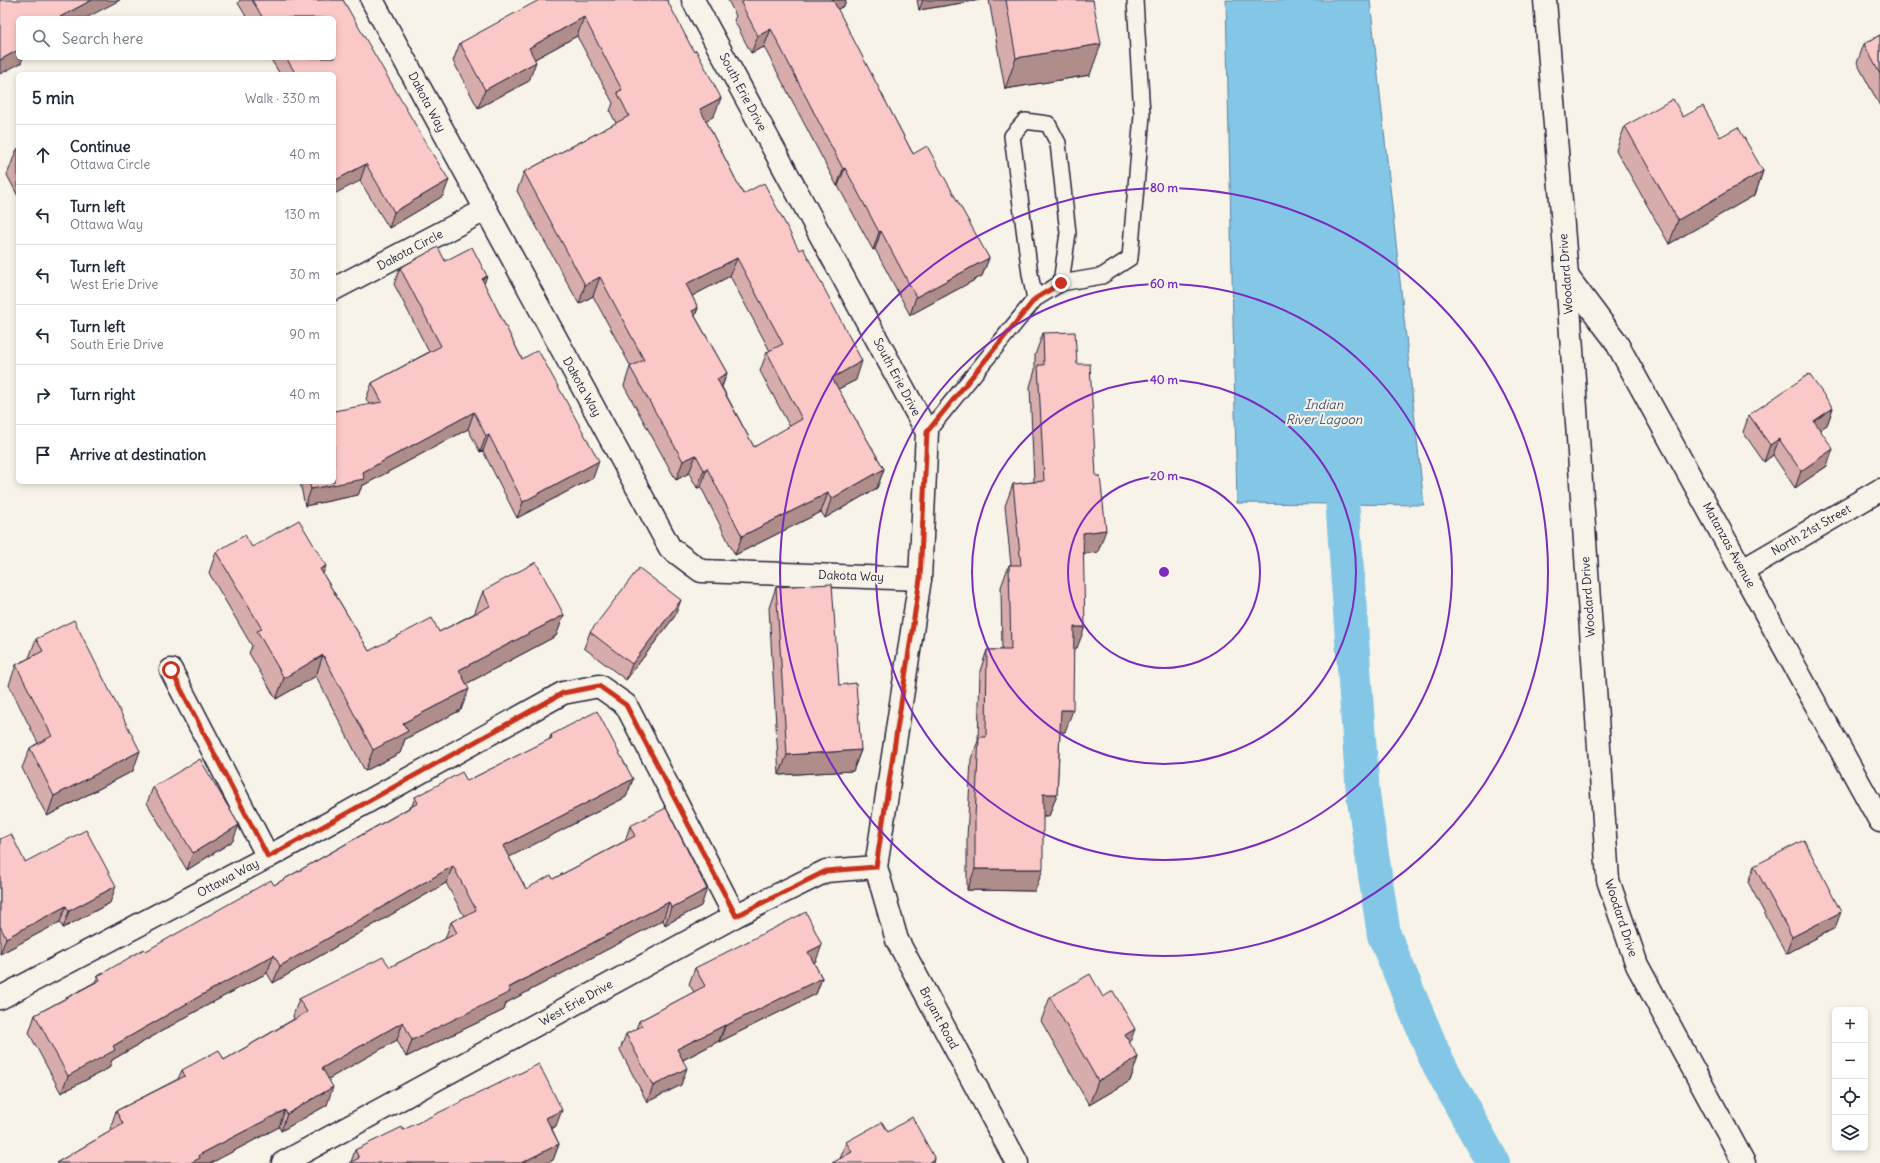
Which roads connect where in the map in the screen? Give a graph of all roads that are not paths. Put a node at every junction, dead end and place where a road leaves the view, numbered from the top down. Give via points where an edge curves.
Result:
1 (372, 0) edge
2 (693, 0) edge
3 (1135, 0) edge
4 (1545, 0) edge
5 (485, 210) junction
6 (1567, 276) junction
7 (1061, 283) junction
8 (336, 288) edge
9 (1035, 299) junction
10 (927, 432) junction
11 (1880, 490) edge
12 (1743, 570) junction
13 (920, 579) junction
14 (171, 670) dead end
15 (1880, 821) edge
16 (268, 857) junction
17 (876, 867) junction
18 (736, 916) junction
19 (0, 998) edge
20 (283, 1163) edge
21 (1017, 1163) edge
22 (1744, 1163) edge

1 - 5 street, Dakota Way
2 - 10 street, South Erie Drive
3 - 7 lane via 1142,115 1130,258 1102,276
4 - 6 street, Woodard Drive
5 - 8 street, Dakota Circle
5 - 13 street, Dakota Way via 670,548 701,571
6 - 12 street, Matanzas Avenue via 1615,340
6 - 22 street, Woodard Drive via 1608,880 1637,965
7 - 9 lane
7 - 9 lane via 1068,233 1058,143 1048,124 1025,121 1012,136
9 - 10 lane
10 - 13 street
11 - 12 street, North 21st Street
12 - 15 street, Matanzas Avenue
13 - 17 street
14 - 16 street
16 - 18 street, Ottawa Way via 563,693 599,686 626,705
16 - 19 street, Ottawa Way
17 - 18 street, West Erie Drive via 826,871
17 - 21 street, Bryant Road via 897,940
18 - 20 street, West Erie Drive

